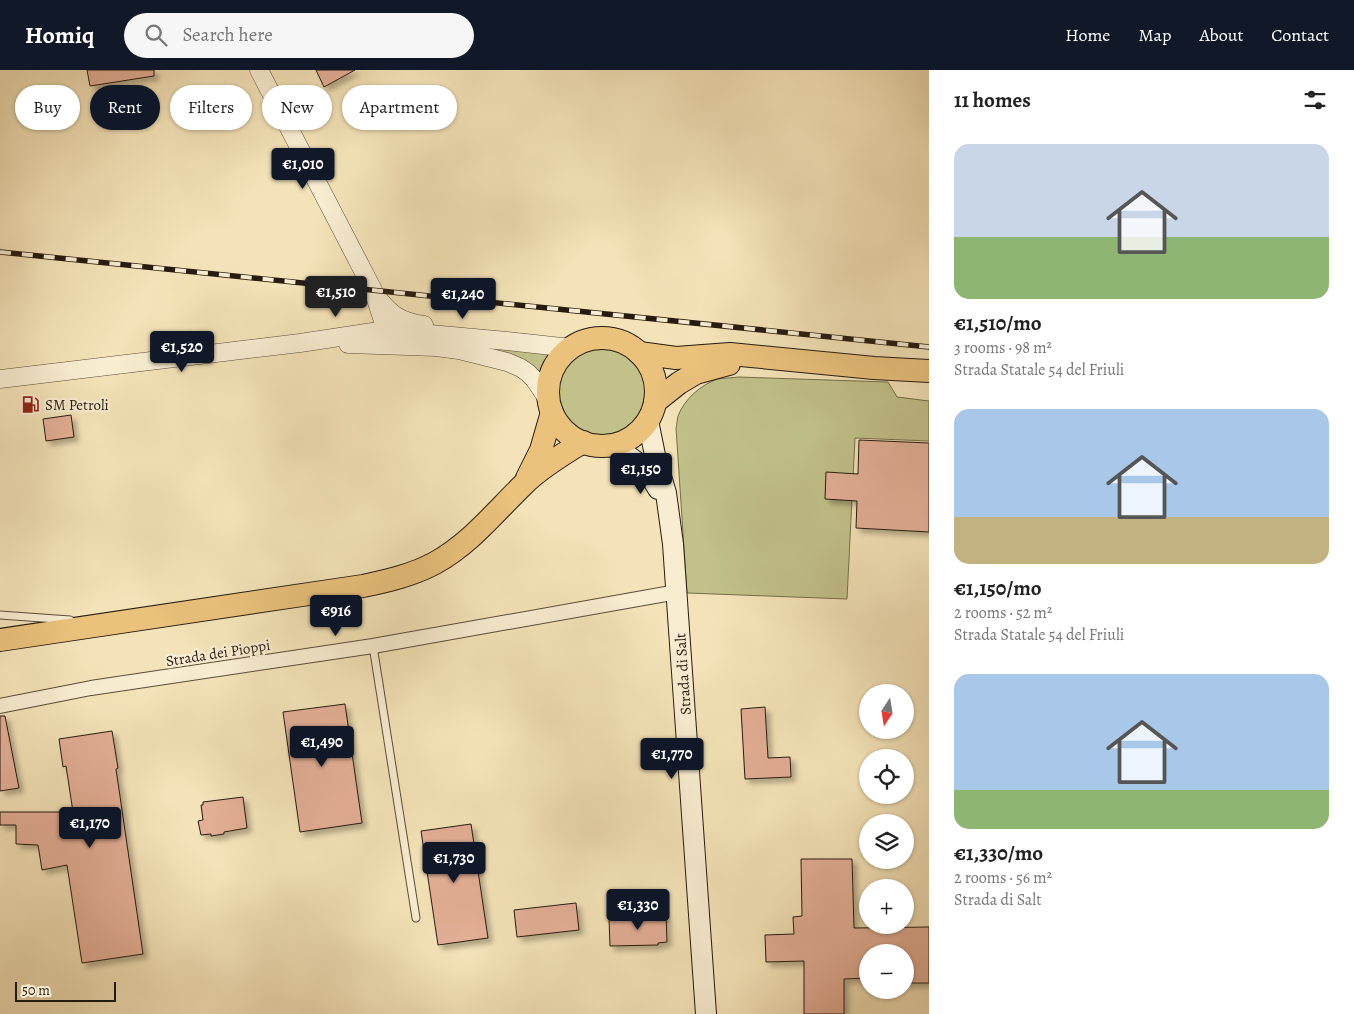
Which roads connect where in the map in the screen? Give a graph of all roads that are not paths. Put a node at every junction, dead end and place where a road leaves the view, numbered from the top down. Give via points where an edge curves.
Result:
1 (259, 70) edge
2 (376, 296) junction
3 (386, 330) junction
4 (300, 343) junction
5 (536, 344) junction
6 (419, 346) junction
7 (571, 348) junction
8 (639, 353) junction
9 (766, 358) junction
10 (929, 370) edge
11 (0, 379) edge
12 (550, 407) junction
13 (651, 411) junction
14 (583, 442) junction
15 (611, 445) junction
16 (525, 483) junction
17 (673, 544) junction
18 (677, 592) junction
19 (0, 616) edge
20 (112, 622) junction
21 (0, 640) edge
22 (373, 646) junction
23 (0, 706) edge
24 (416, 918) dead end
25 (706, 1014) edge

1 - 2 street
2 - 3 street
2 - 4 street via 368,317 358,329
2 - 5 street via 387,310 408,322 503,330
3 - 4 street
3 - 5 street
3 - 6 street via 403,342
4 - 6 street
4 - 11 street
5 - 7 street
6 - 12 street via 459,350 521,368 534,379
7 - 8 main road via 580,342 604,338 619,341
7 - 12 main road via 553,369 548,384
8 - 9 main road via 676,358 730,354
8 - 13 main road via 654,378 656,392
9 - 10 main road
9 - 13 main road via 696,373 679,383
12 - 14 main road via 567,433
12 - 16 main road via 541,450
13 - 15 main road via 634,436
13 - 17 main road via 656,460 666,493
14 - 15 main road
14 - 16 main road
15 - 17 main road via 644,467 652,477
16 - 20 main road via 458,548 435,563 391,580
17 - 18 main road, Strada di Salt
18 - 22 street, Strada dei Pioppi
18 - 25 main road, Strada di Salt
19 - 20 lane
20 - 21 main road
22 - 23 street, Strada dei Pioppi via 91,688
22 - 24 lane

